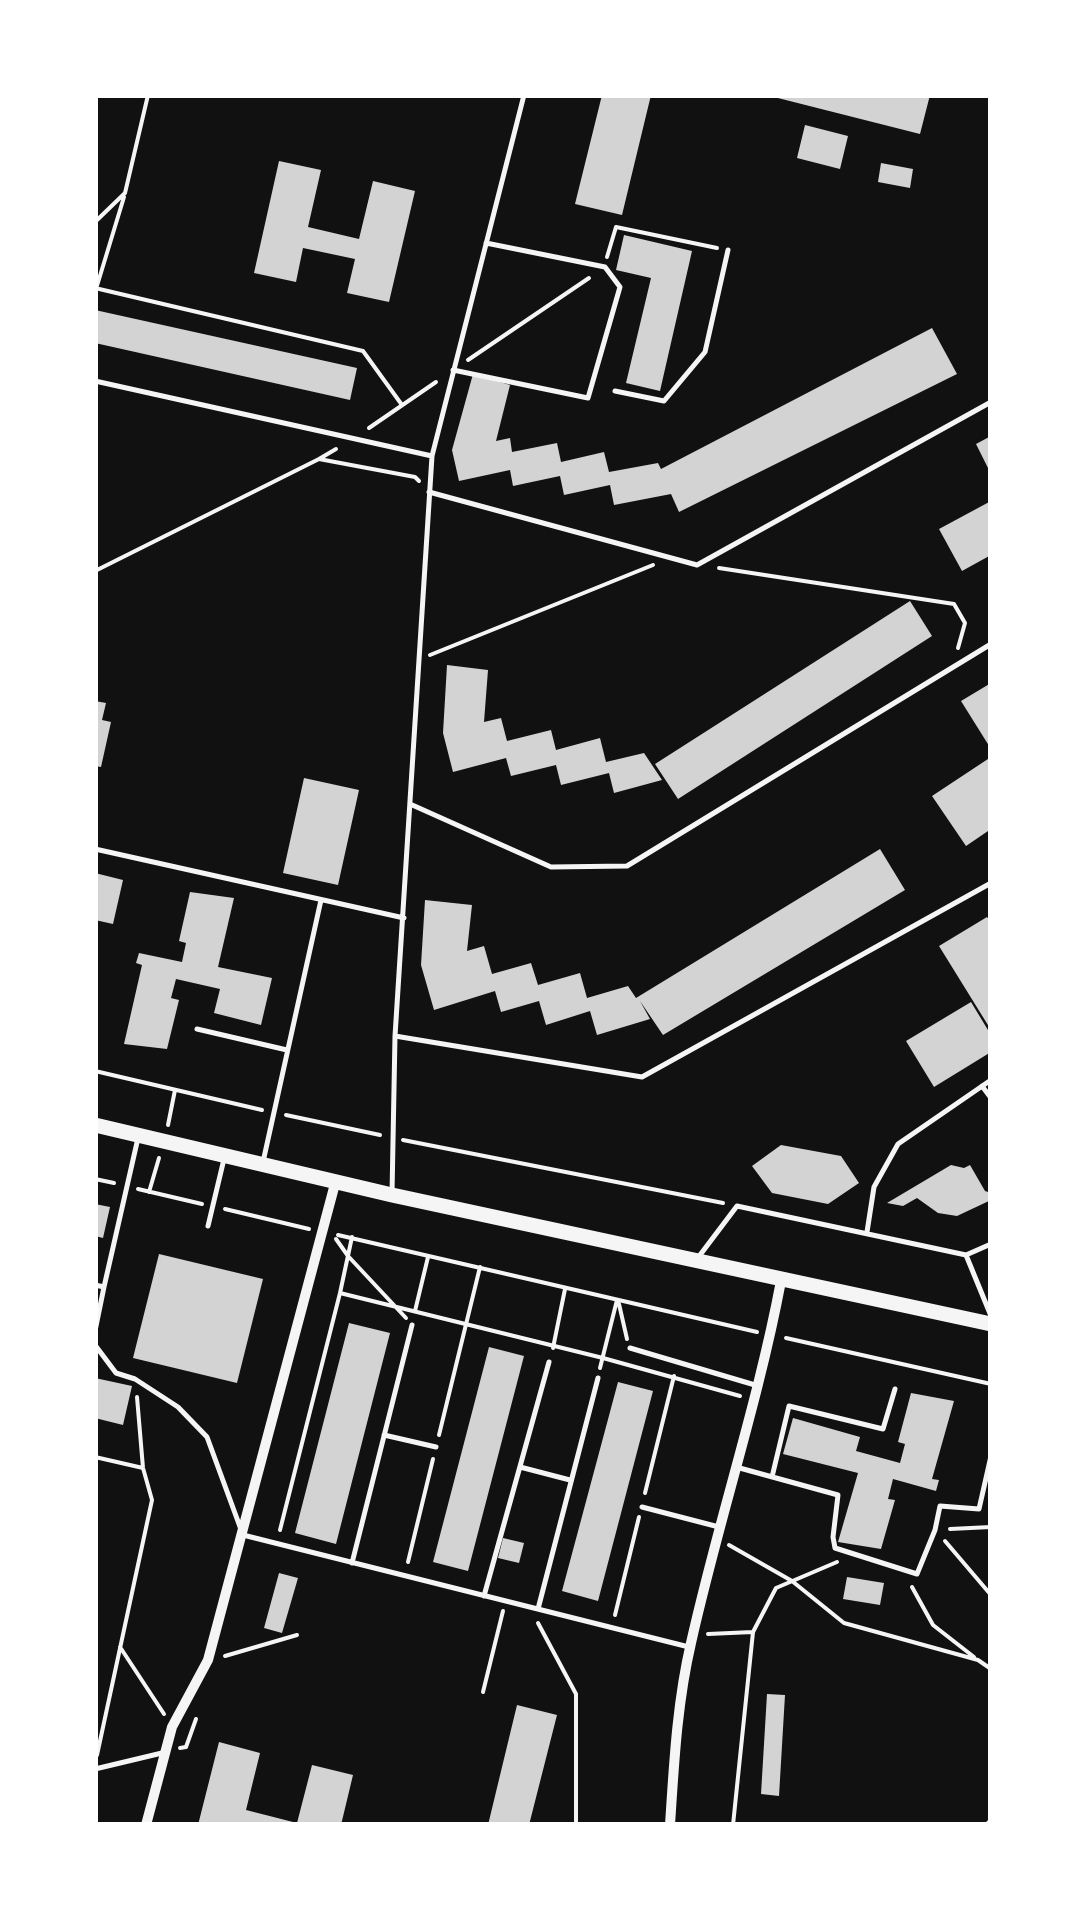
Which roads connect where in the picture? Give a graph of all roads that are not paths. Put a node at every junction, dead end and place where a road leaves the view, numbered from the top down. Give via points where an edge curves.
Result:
1 (524, 95) edge
2 (486, 243) junction
3 (728, 250) road end
4 (454, 370) junction
5 (95, 381) edge
6 (615, 391) dead end
7 (991, 402) edge
8 (432, 456) junction
9 (428, 492) junction
10 (991, 644) edge
11 (410, 804) junction
12 (95, 849) edge
13 (991, 883) edge
14 (321, 900) junction
15 (404, 918) junction
16 (197, 1029) dead end
17 (395, 1036) junction
18 (286, 1050) junction
19 (991, 1080) edge
20 (982, 1086) junction
21 (991, 1098) edge
22 (95, 1125) edge
23 (139, 1135) junction
24 (225, 1156) junction
25 (263, 1164) junction
26 (336, 1180) junction
27 (392, 1195) junction
28 (208, 1226) dead end
29 (867, 1232) junction
30 (991, 1244) edge
31 (966, 1255) junction
32 (694, 1262) junction
33 (781, 1281) junction
34 (95, 1285) edge
35 (104, 1287) junction
36 (991, 1320) edge
37 (412, 1326) road end
38 (95, 1331) edge
39 (95, 1346) edge
40 (630, 1348) road end
41 (549, 1362) road end
42 (598, 1378) road end
43 (758, 1386) junction
44 (895, 1389) dead end
45 (384, 1435) junction
46 (436, 1447) road end
47 (991, 1456) edge
48 (520, 1467) junction
49 (736, 1467) junction
50 (772, 1477) junction
51 (571, 1480) junction
52 (642, 1506) dead end
53 (718, 1532) junction
54 (243, 1535) junction
55 (352, 1564) junction
56 (484, 1596) junction
57 (538, 1609) junction
58 (690, 1647) junction
59 (165, 1752) junction
60 (95, 1767) edge
61 (146, 1825) edge
62 (670, 1825) edge

1 - 2 lane
2 - 4 lane
2 - 4 lane via 605,266 620,287 588,398
3 - 6 lane via 705,352 664,402
4 - 8 lane
5 - 8 lane
7 - 9 lane via 697,565
8 - 9 lane
9 - 11 lane
10 - 11 lane via 627,866 551,867
11 - 15 lane
12 - 14 lane
13 - 17 lane via 642,1077
14 - 15 lane
14 - 18 lane
15 - 17 lane
16 - 18 lane
17 - 27 lane
18 - 25 lane
19 - 20 lane
20 - 21 lane
20 - 29 lane via 898,1144 874,1187
22 - 23 main road
23 - 24 main road
23 - 35 lane
24 - 25 main road
24 - 28 lane
25 - 26 main road
26 - 27 main road
26 - 54 street
27 - 32 main road
29 - 31 lane
29 - 32 lane via 737,1206
30 - 31 lane
31 - 36 lane
32 - 33 main road
33 - 36 main road
33 - 43 street
34 - 35 lane
35 - 38 lane
37 - 45 lane
39 - 54 lane via 116,1373 178,1407 207,1437
40 - 43 lane
41 - 48 lane
42 - 51 lane
43 - 49 street
44 - 50 lane via 883,1429 789,1406
45 - 46 lane
45 - 55 lane
47 - 50 lane via 979,1510 940,1506 917,1574 835,1548 838,1495
48 - 51 lane
48 - 56 lane
49 - 50 lane
49 - 53 street
51 - 57 lane
52 - 53 lane
53 - 58 street
54 - 55 lane
54 - 59 street via 208,1660
55 - 56 lane
56 - 57 lane
57 - 58 lane
58 - 62 street
59 - 60 lane
59 - 61 street

